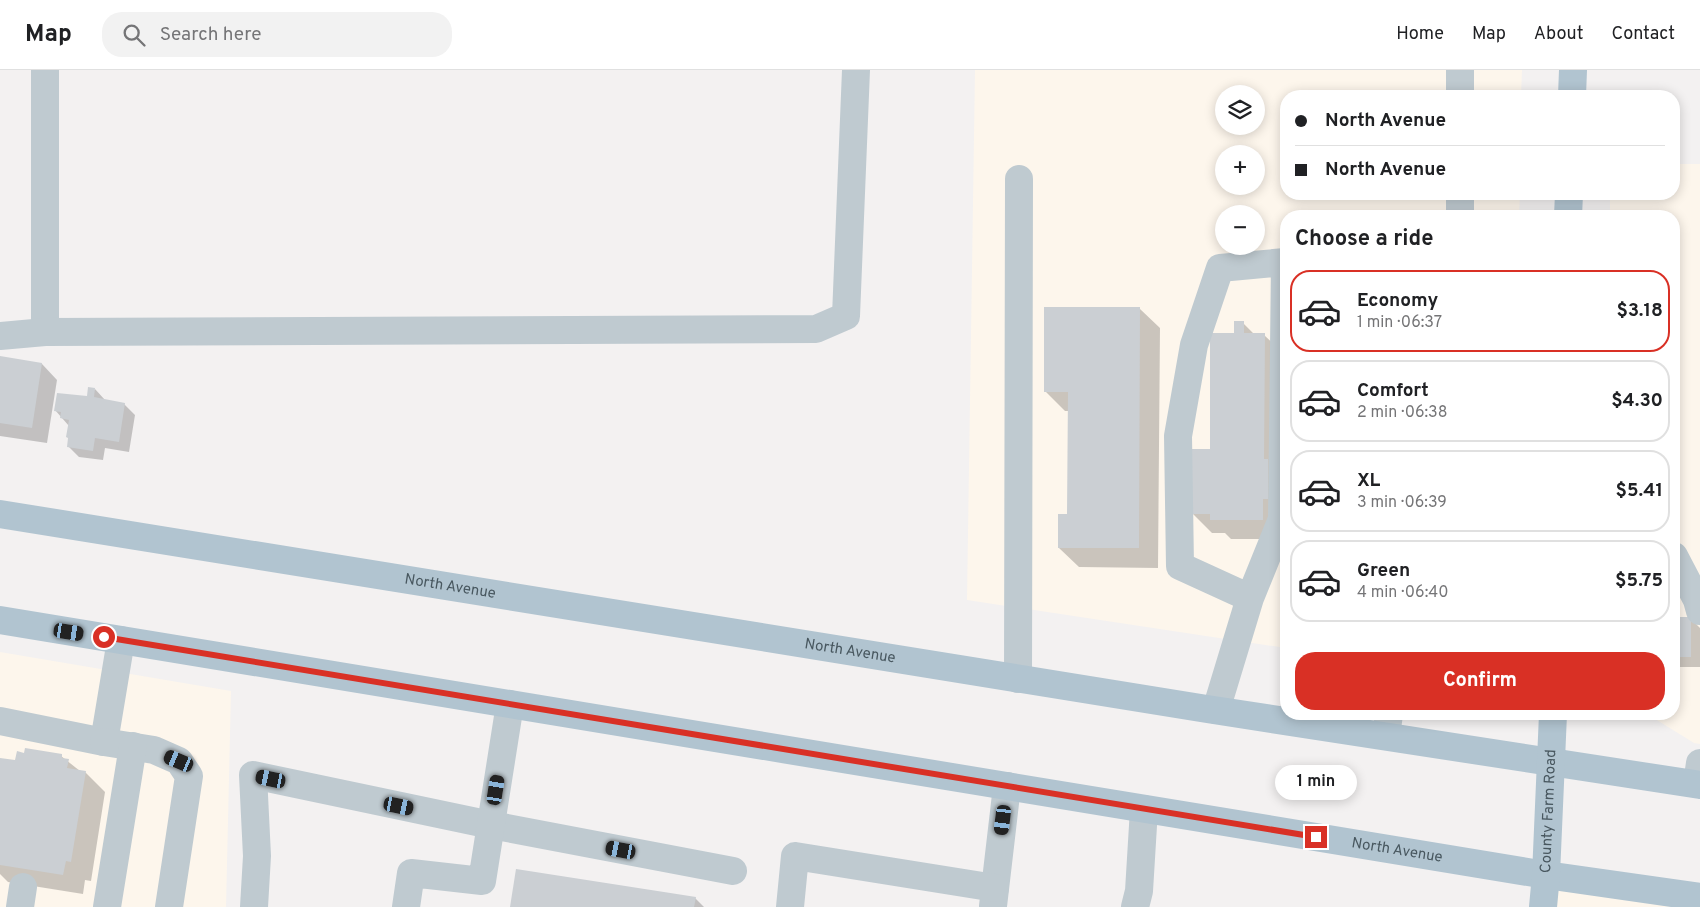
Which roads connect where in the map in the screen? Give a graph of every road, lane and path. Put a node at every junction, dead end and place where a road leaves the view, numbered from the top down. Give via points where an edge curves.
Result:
1 (45, 70) edge
2 (856, 70) edge
3 (1460, 70) edge
4 (1573, 70) edge
5 (1460, 90) edge
6 (1572, 90) edge
7 (1019, 178) dead end
8 (1280, 263) edge
9 (45, 332) junction
10 (0, 336) edge
11 (0, 514) edge
12 (1280, 524) edge
13 (1680, 567) edge
14 (1250, 598) junction
15 (1700, 611) edge
16 (0, 620) edge
17 (121, 640) junction
18 (1018, 679) junction
19 (510, 704) junction
20 (1216, 710) junction
21 (1280, 716) edge
22 (1331, 720) edge
23 (1553, 720) edge
24 (0, 721) edge
25 (1388, 725) edge
26 (104, 742) junction
27 (132, 746) junction
28 (1551, 762) junction
29 (1699, 777) edge
30 (1007, 786) junction
31 (1144, 809) junction
32 (491, 825) junction
33 (733, 871) dead end
34 (1546, 875) junction
35 (1700, 897) edge
36 (994, 898) edge
37 (107, 907) edge
38 (169, 907) edge
39 (254, 907) edge
40 (406, 907) edge
41 (790, 907) edge
42 (1135, 907) edge
43 (1543, 907) edge

1 - 9 lane
2 - 9 lane via 846,316 816,329
3 - 5 lane
4 - 6 main road
7 - 18 lane
8 - 14 lane via 1220,268 1194,345 1178,436 1180,566
9 - 10 lane
11 - 18 main road, North Avenue
12 - 14 lane
13 - 15 lane
14 - 20 lane
16 - 17 main road, North Avenue
17 - 19 main road, North Avenue
17 - 26 lane
18 - 20 main road, North Avenue
19 - 30 main road, North Avenue
19 - 32 lane
20 - 21 main road, North Avenue
22 - 25 main road, North Avenue
23 - 28 main road, County Farm Road
24 - 26 lane
25 - 28 main road, North Avenue
26 - 27 lane
27 - 37 lane
27 - 38 lane via 154,750 179,761 189,776
28 - 29 main road, North Avenue
28 - 34 main road, County Farm Road
30 - 31 main road, North Avenue
30 - 36 lane
31 - 34 main road, North Avenue
31 - 42 lane via 1139,891
32 - 33 lane
32 - 39 lane via 253,775 257,856
32 - 40 lane via 482,880 411,873
34 - 35 main road, North Avenue
34 - 43 main road, County Farm Road
36 - 41 lane via 795,856

